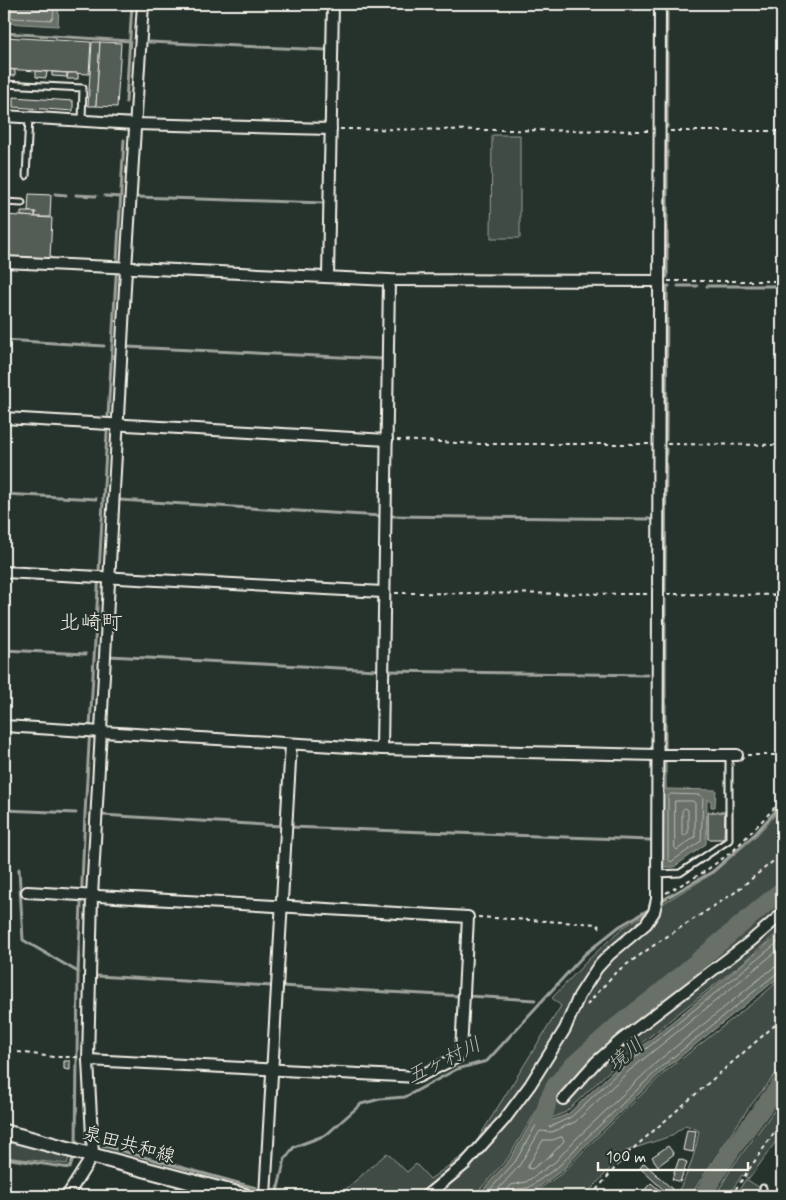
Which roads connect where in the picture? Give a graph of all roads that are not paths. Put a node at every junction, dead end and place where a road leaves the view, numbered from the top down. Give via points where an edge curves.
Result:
1 (143, 4) edge
2 (333, 4) edge
3 (660, 4) edge
4 (4, 84) edge
5 (4, 116) edge
6 (29, 118) junction
7 (82, 121) junction
8 (135, 124) junction
9 (330, 129) junction
10 (26, 176) dead end
11 (4, 202) edge
12 (22, 203) dead end
13 (4, 262) edge
14 (120, 268) junction
15 (328, 277) junction
16 (389, 280) junction
17 (658, 281) junction
18 (4, 418) edge
19 (111, 424) junction
20 (387, 440) junction
21 (4, 572) edge
22 (108, 577) junction
23 (384, 592) junction
24 (4, 726) edge
25 (99, 732) junction
26 (291, 744) junction
27 (382, 749) junction
28 (657, 755) junction
29 (733, 755) joint
30 (657, 874) junction
31 (27, 892) dead end
32 (89, 896) junction
33 (281, 906) junction
34 (782, 914) edge
35 (88, 1060) junction
36 (271, 1070) junction
37 (563, 1099) dead end
38 (4, 1132) edge
39 (90, 1154) junction
40 (763, 1188) dead end
41 (67, 1196) edge
42 (245, 1196) edge
43 (265, 1196) edge
44 (426, 1196) edge
45 (763, 1196) edge

1 - 8 street
2 - 9 street
3 - 17 street
4 - 7 lane via 83,88
5 - 6 street
6 - 7 street
6 - 10 lane
7 - 8 street
8 - 9 street
8 - 14 street
9 - 15 street
11 - 12 lane
13 - 14 street
14 - 15 street
14 - 19 street
15 - 16 street
16 - 17 street
16 - 20 street
17 - 28 street
18 - 19 street
19 - 20 street
19 - 22 street
20 - 23 street
21 - 22 street
22 - 23 street
22 - 25 street
23 - 27 street
24 - 25 street
25 - 26 street
25 - 32 street
26 - 27 street
26 - 33 street
27 - 28 street
28 - 29 street
28 - 30 street
29 - 30 lane via 729,840 680,873
30 - 44 street via 657,899 646,924 597,968 579,996 565,1029 504,1120 465,1164
31 - 32 street
32 - 33 street
32 - 35 street
33 - 36 street
33 - 36 street via 468,917 461,1052 458,1057 418,1077
34 - 37 street via 620,1041
35 - 36 street
35 - 39 street
36 - 43 street
38 - 39 main road, 泉田共和線
39 - 41 street
39 - 42 main road, 泉田共和線
40 - 45 lane

